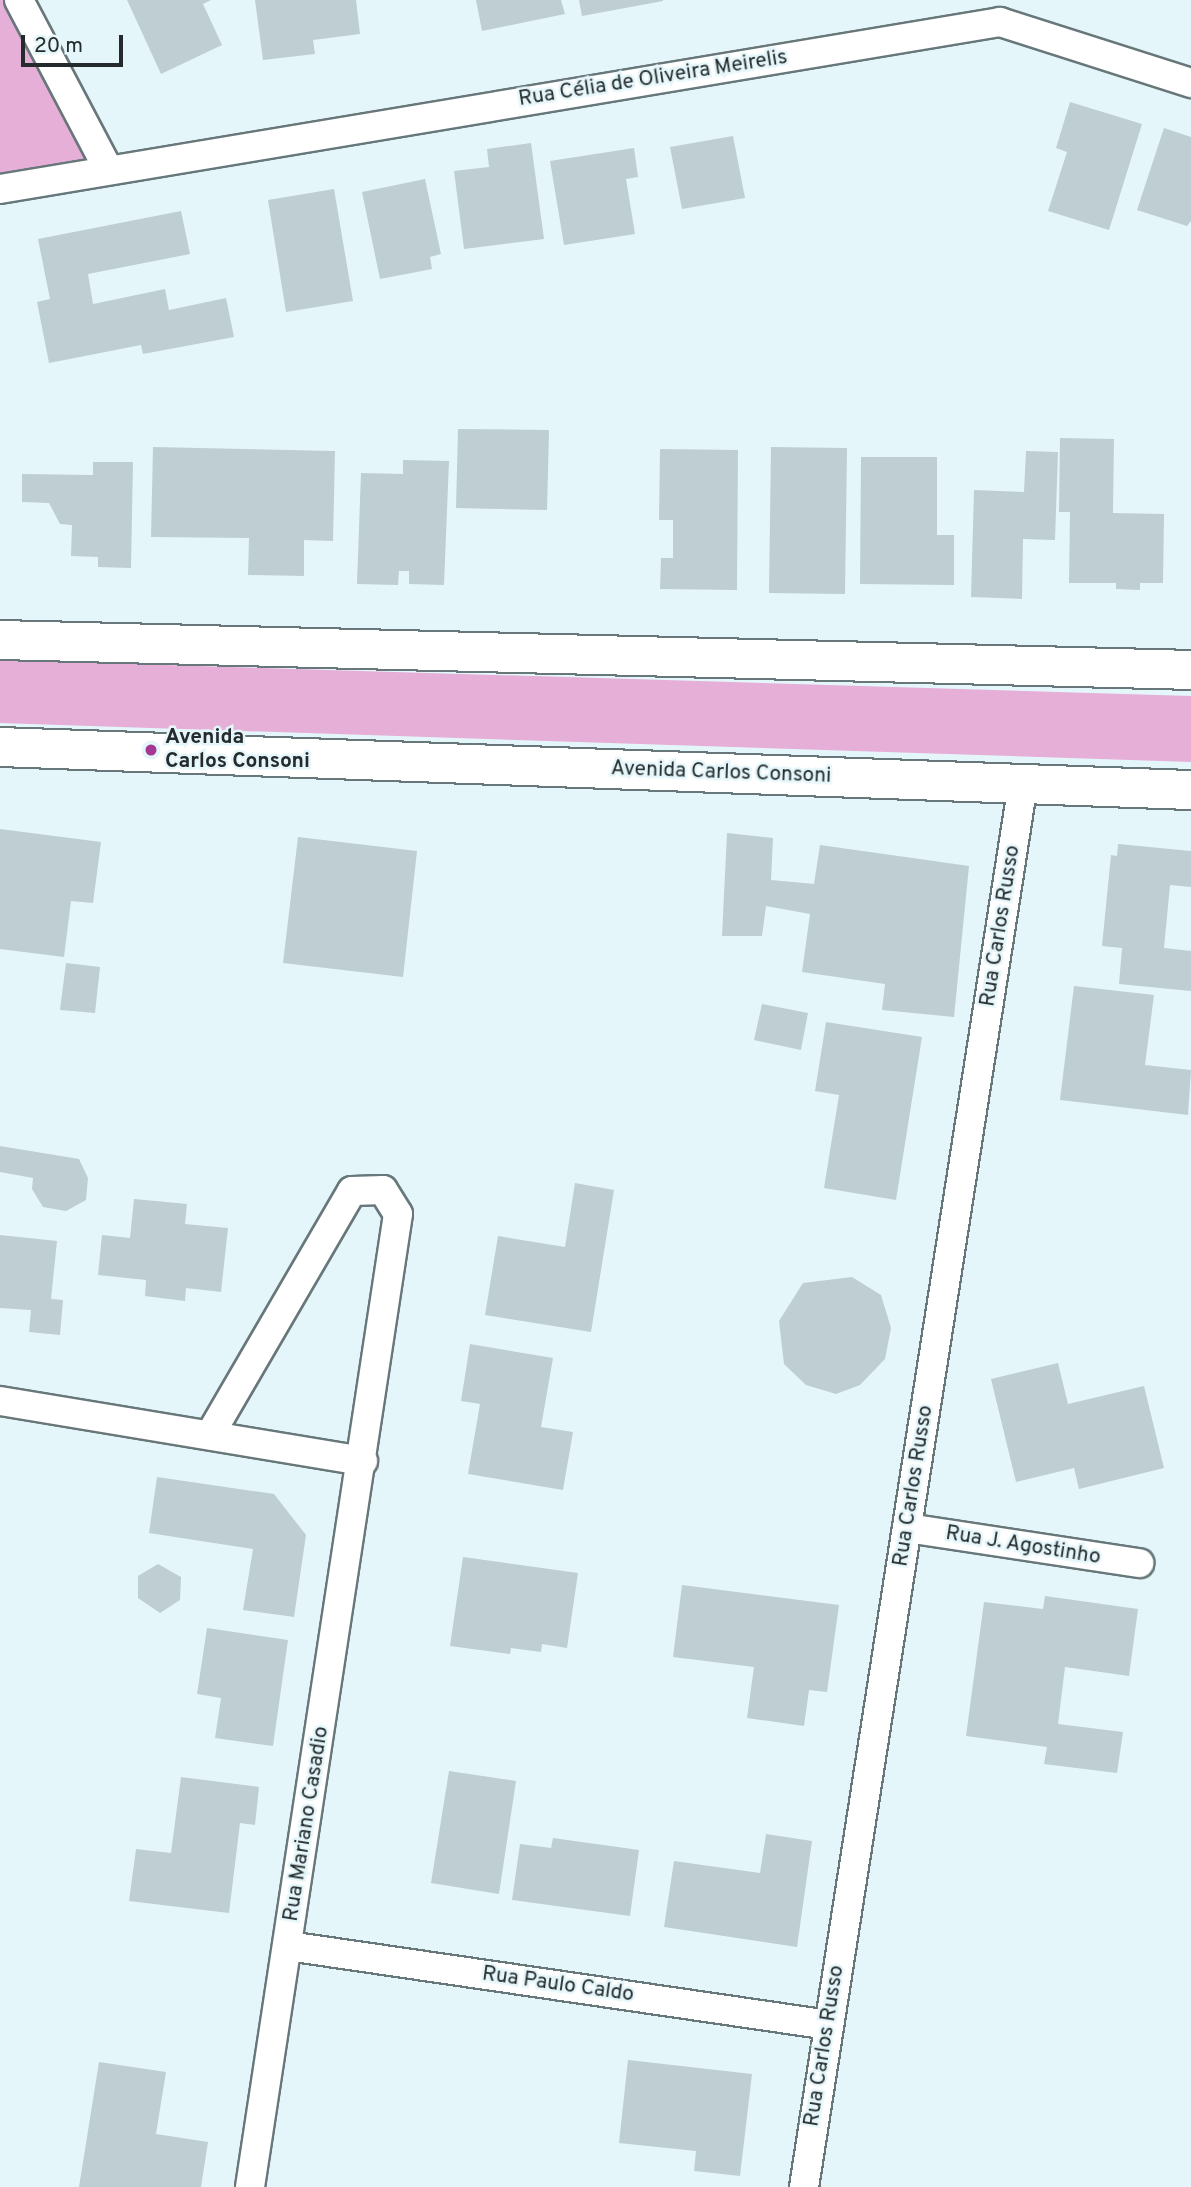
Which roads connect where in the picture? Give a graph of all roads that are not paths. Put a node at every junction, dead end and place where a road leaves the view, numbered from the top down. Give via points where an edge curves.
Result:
1 (19, 0) edge
2 (1001, 11) edge
3 (1191, 83) edge
4 (108, 169) junction
5 (0, 189) edge
6 (0, 640) edge
7 (1191, 670) edge
8 (0, 747) edge
9 (1023, 784) junction
10 (1191, 790) edge
11 (0, 1401) edge
12 (211, 1433) junction
13 (363, 1461) junction
14 (907, 1528) junction
15 (1139, 1563) dead end
16 (288, 1946) junction
17 (828, 2025) junction
18 (250, 2187) edge
19 (804, 2187) edge

1 - 4 street
2 - 3 street, Rua Célia de Oliveira Meirelis
2 - 4 street, Rua Célia de Oliveira Meirelis
4 - 5 street, Rua Célia de Oliveira Meirelis
6 - 7 main road
8 - 9 main road, Avenida Carlos Consoni
9 - 10 main road, Avenida Carlos Consoni
9 - 14 street, Rua Carlos Russo
11 - 12 street
12 - 13 street
12 - 13 street, Rua Mariano Casadio via 352,1191 383,1190 398,1214
13 - 16 street, Rua Mariano Casadio
14 - 15 street, Rua J. Agostinho
14 - 17 street, Rua Carlos Russo
16 - 17 street, Rua Paulo Caldo
16 - 18 street, Rua Mariano Casadio
17 - 19 street, Rua Carlos Russo

